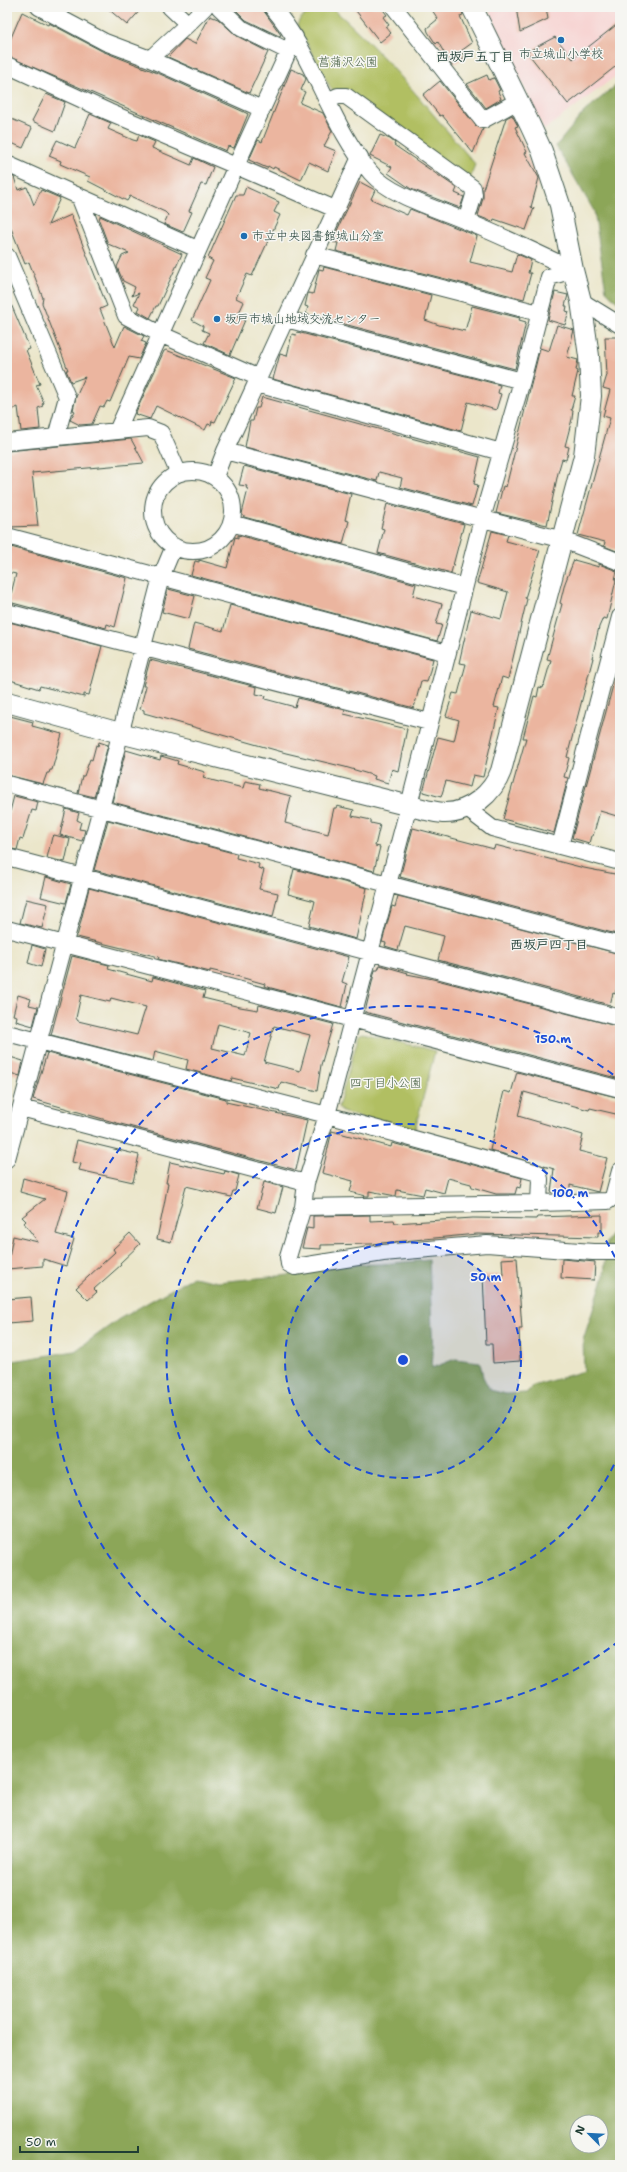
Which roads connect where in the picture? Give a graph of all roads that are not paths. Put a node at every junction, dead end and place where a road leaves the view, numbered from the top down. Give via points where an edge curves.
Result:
1 (39, 7) edge
2 (170, 7) edge
3 (205, 7) edge
4 (219, 7) edge
5 (272, 7) edge
6 (394, 7) edge
7 (472, 7) edge
8 (188, 24) junction
9 (291, 44) junction
10 (150, 59) junction
11 (7, 65) edge
12 (327, 101) junction
13 (518, 101) junction
14 (262, 109) junction
15 (360, 157) junction
16 (7, 164) edge
17 (236, 166) junction
18 (79, 196) junction
19 (335, 209) junction
20 (466, 221) junction
21 (197, 249) junction
22 (314, 255) junction
23 (7, 256) edge
24 (573, 270) junction
25 (581, 301) junction
26 (539, 313) junction
27 (286, 319) junction
28 (620, 325) edge
29 (160, 334) junction
30 (258, 381) junction
31 (522, 381) junction
32 (117, 431) junction
33 (56, 438) junction
34 (7, 442) edge
35 (225, 451) junction
36 (501, 452) junction
37 (178, 472) junction
38 (215, 477) junction
39 (482, 520) junction
40 (231, 523) junction
41 (7, 536) edge
42 (563, 540) junction
43 (174, 546) junction
44 (620, 562) edge
45 (161, 577) junction
46 (464, 587) junction
47 (7, 612) edge
48 (620, 616) edge
49 (142, 649) junction
50 (446, 654) junction
51 (7, 702) edge
52 (429, 722) junction
53 (120, 733) junction
54 (7, 784) edge
55 (409, 805) junction
56 (102, 808) junction
57 (466, 808) junction
58 (560, 846) junction
59 (7, 857) edge
60 (620, 862) edge
61 (83, 877) junction
62 (387, 883) junction
63 (7, 929) edge
64 (65, 944) junction
65 (620, 945) edge
66 (369, 952) junction
67 (620, 1018) edge
68 (351, 1019) junction
69 (7, 1033) edge
70 (38, 1041) junction
71 (620, 1089) edge
72 (21, 1108) junction
73 (327, 1114) junction
74 (7, 1159) edge
75 (620, 1171) edge
76 (306, 1183) junction
77 (539, 1203) junction
78 (303, 1207) junction
79 (620, 1252) edge

1 - 10 street via 105,42
2 - 8 street
3 - 8 street
4 - 9 street via 241,28
5 - 9 street via 287,24
6 - 13 street via 484,120
7 - 13 street
8 - 10 street
9 - 12 street via 313,69
9 - 14 street
10 - 14 street
11 - 17 street
12 - 15 street
12 - 20 street via 338,96 346,96 473,188 474,195
13 - 24 street via 542,151 560,205
14 - 17 street
15 - 19 street
15 - 20 street via 372,174 392,190
16 - 18 street
17 - 19 street
17 - 21 street
18 - 21 street
18 - 29 street via 126,316
19 - 22 street
20 - 24 street
21 - 29 street
22 - 26 street
22 - 27 street
23 - 33 street via 67,397
24 - 25 street
24 - 26 street via 549,277
25 - 28 street
25 - 42 street via 589,356 591,396 584,456
26 - 31 street
27 - 30 street
27 - 31 street
29 - 30 street
29 - 32 street
30 - 35 street
30 - 36 street
31 - 36 street
32 - 33 street
32 - 37 street via 148,428 161,433
33 - 34 street
35 - 38 street
35 - 39 street
36 - 39 street
37 - 38 street via 195,470
37 - 43 street via 160,487 153,510 154,523 160,534
38 - 40 street via 231,498
39 - 42 street
39 - 46 street
40 - 43 street via 223,537 211,547 189,551
40 - 46 street
41 - 45 street
42 - 44 street
42 - 57 street via 501,771 491,790
43 - 45 street
45 - 49 street
45 - 50 street
46 - 50 street
47 - 49 street
48 - 58 street
49 - 52 street
49 - 53 street
50 - 52 street
51 - 53 street
52 - 55 street
53 - 55 street
53 - 56 street
54 - 56 street
55 - 57 street via 445,813
55 - 62 street
56 - 61 street
56 - 62 street
57 - 58 street via 492,828
58 - 60 street
59 - 61 street
61 - 64 street
61 - 66 street
62 - 65 street
62 - 66 street
63 - 64 street
64 - 68 street
64 - 70 street
66 - 67 street
66 - 68 street
68 - 71 street
68 - 73 street
69 - 70 street
70 - 72 street
70 - 73 street
72 - 74 street
72 - 76 street
73 - 76 street
73 - 77 street via 538,1173
75 - 77 street via 613,1197 608,1201
76 - 78 street
77 - 78 street
78 - 79 street via 288,1257 289,1264 295,1267 383,1253 487,1244

